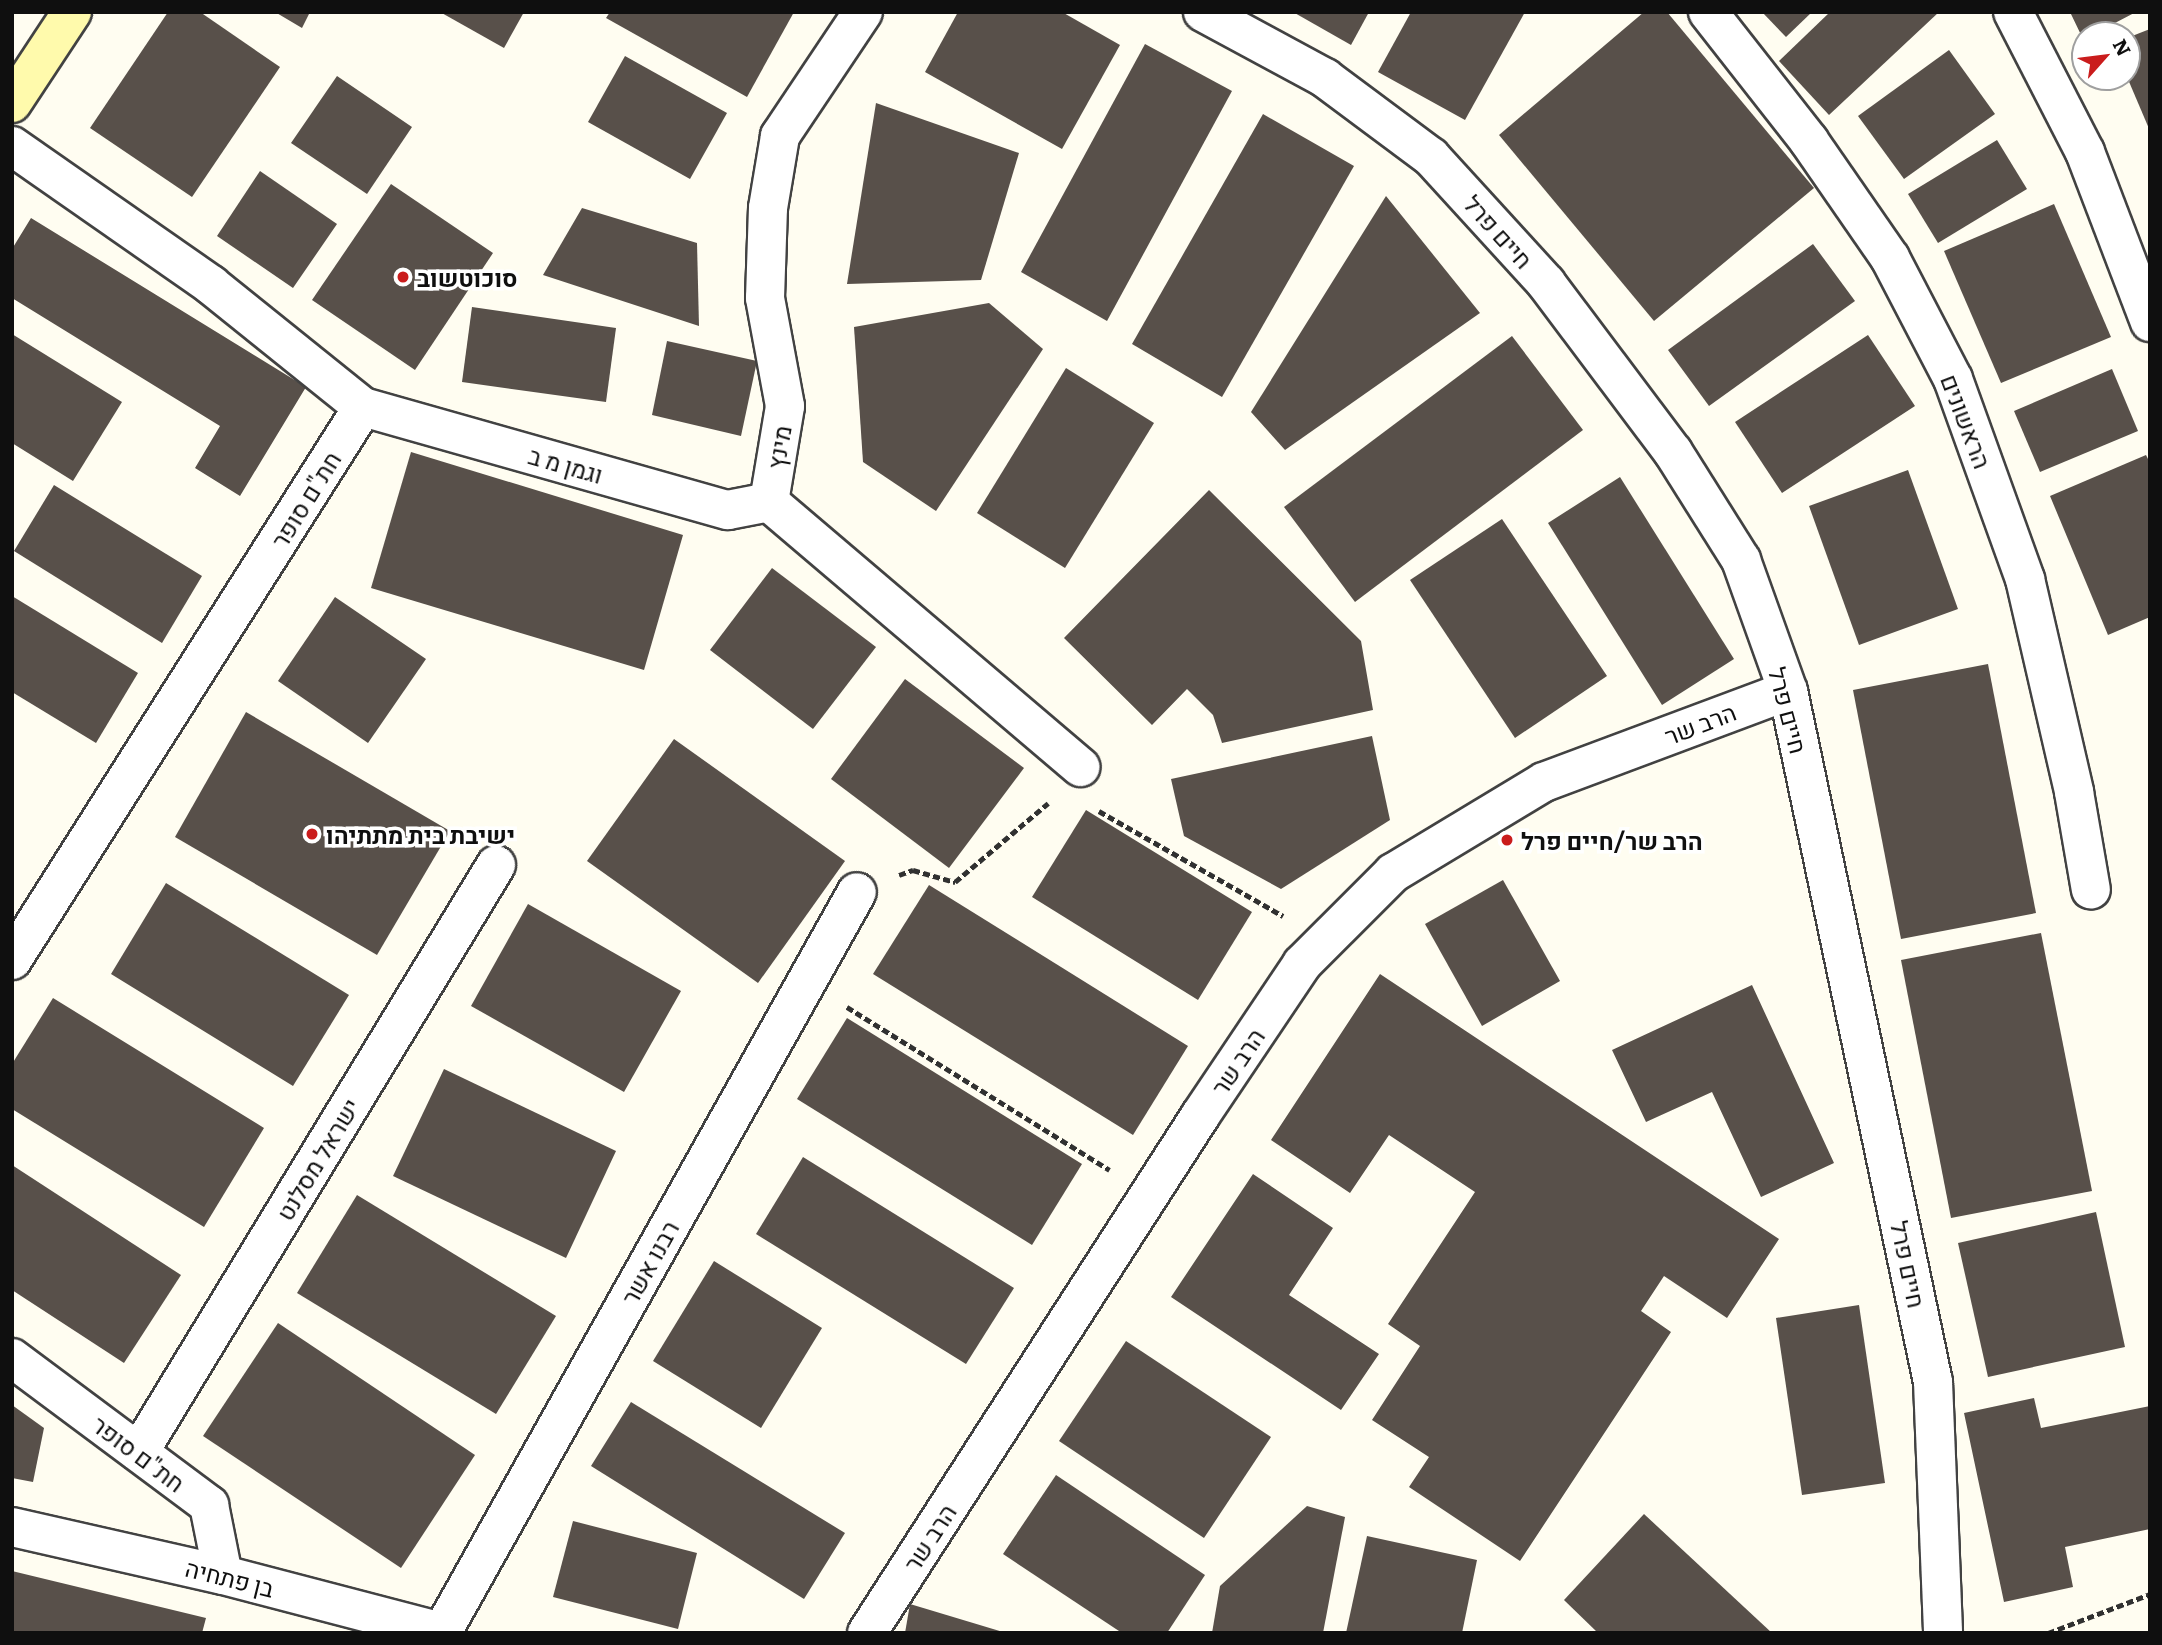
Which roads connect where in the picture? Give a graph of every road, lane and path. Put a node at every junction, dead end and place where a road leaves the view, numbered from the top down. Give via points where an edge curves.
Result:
1 (72, 12) edge
2 (863, 12) edge
3 (1203, 12) edge
4 (1709, 12) edge
5 (2013, 12) edge
6 (12, 103) edge
7 (12, 146) edge
8 (2150, 321) edge
9 (363, 407) junction
10 (769, 502) junction
11 (1788, 691) junction
12 (1080, 767) dead end
13 (1053, 798) dead end
14 (1087, 804) dead end
15 (496, 865) dead end
16 (2091, 890) dead end
17 (857, 892) joint
18 (1326, 940) junction
19 (12, 960) edge
20 (806, 982) junction
21 (1149, 1195) junction
22 (12, 1358) edge
23 (139, 1452) junction
24 (12, 1527) edge
25 (223, 1574) junction
26 (2150, 1594) edge
27 (444, 1632) edge
28 (867, 1633) edge
29 (1943, 1633) edge
30 (2048, 1633) edge

1 - 6 street
2 - 10 street, מינץ via 780,136 768,208 765,298 785,406
3 - 11 street, חיים פרל via 1325,78 1430,156 1546,283 1673,452 1741,559
4 - 16 street, הראשונים via 1809,141 1889,257 1953,379 2025,579 2074,792
5 - 8 street via 2085,152
7 - 9 street via 211,285
9 - 10 street, וגמן מ ב via 727,510
9 - 19 street, חת"ם סופר
10 - 12 street, מינץ
11 - 18 street, הרב שר via 1544,782 1393,873
11 - 29 street, חיים פרל via 1933,1382
13 - 17 path via 956,882 912,870
14 - 18 path
15 - 23 street, ישראל מסלנט
17 - 20 street, רבנו אשר
18 - 21 street, הרב שר via 1302,964
20 - 21 path
20 - 27 street, רבנו אשר
21 - 28 street, הרב שר
22 - 23 street, חת"ם סופר
23 - 25 street, חת"ם סופר via 209,1505
24 - 25 street, בן פתחיה
25 - 27 street, בן פתחיה
26 - 30 path

